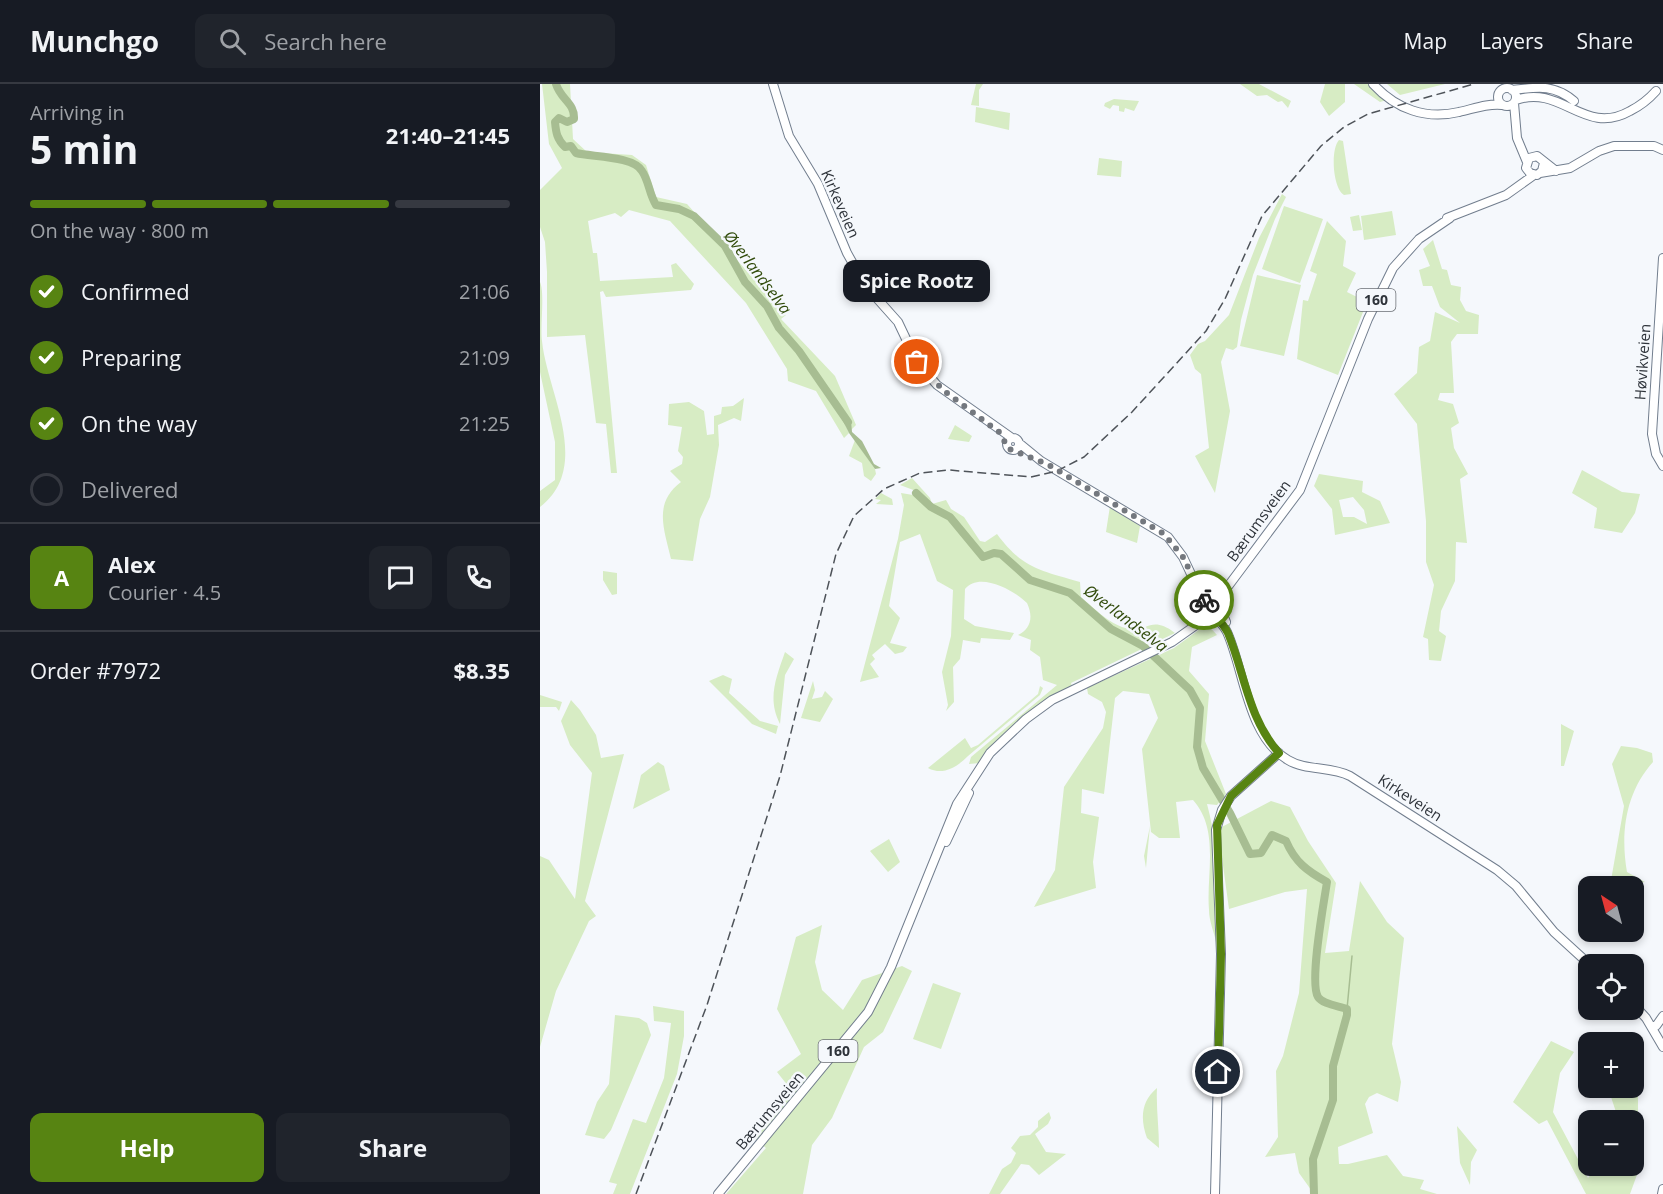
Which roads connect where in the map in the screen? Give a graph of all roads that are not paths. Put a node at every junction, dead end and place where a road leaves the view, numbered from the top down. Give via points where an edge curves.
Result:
1 (773, 84) edge
2 (1373, 84) edge
3 (1512, 90) junction
4 (1656, 91) dead end
5 (1497, 97) junction
6 (1515, 101) junction
7 (1503, 106) junction
8 (1476, 108) junction
9 (1584, 111) junction
10 (1514, 121) junction
11 (1663, 150) edge
12 (1528, 162) junction
13 (1544, 163) junction
14 (1556, 171) junction
15 (1537, 174) junction
16 (1521, 184) junction
17 (1663, 258) edge
18 (1663, 466) edge
19 (1213, 607) junction
20 (1279, 753) junction
21 (1579, 954) edge
22 (1644, 1015) edge
23 (1663, 1016) edge
24 (1652, 1023) junction
25 (1663, 1038) edge
26 (1663, 1047) edge
27 (1663, 1189) edge
28 (718, 1194) edge
29 (1215, 1194) edge
30 (1662, 1194) edge

1 - 19 main road, Kirkeveien via 786,128 818,184 853,264 865,285 898,322 924,369 943,390 1009,440 1009,449 1016,447 1041,460 1164,534 1179,550
2 - 8 main road via 1402,106 1421,114 1446,115
3 - 5 main road via 1502,89
3 - 6 main road
3 - 9 main road via 1552,87 1568,95
4 - 9 main road via 1644,103 1616,117 1596,117
5 - 7 main road
5 - 8 main road
6 - 7 main road
6 - 9 main road via 1534,93 1551,93
6 - 10 main road
7 - 8 main road
7 - 10 main road
10 - 12 main road
11 - 14 main road via 1654,146 1618,146
12 - 13 main road via 1540,158
12 - 15 main road
12 - 16 main road
13 - 14 main road
13 - 15 main road
14 - 15 main road
15 - 16 main road, Bærumsveien / 160
16 - 19 main road, Bærumsveien / 160 via 1506,195 1436,223 1414,238 1388,270 1360,327 1300,490
17 - 18 main road, Høvikveien via 1652,426 1654,450
19 - 20 main road via 1227,632 1251,707
19 - 28 main road, Bærumsveien / 160 via 1172,642 1052,700 1005,739 966,797 868,1012
20 - 21 main road, Kirkeveien via 1295,763 1350,776 1488,864 1512,883
20 - 29 main road via 1235,792 1218,820 1221,954
22 - 24 main road
23 - 24 main road
24 - 25 main road
24 - 26 main road
27 - 30 main road

